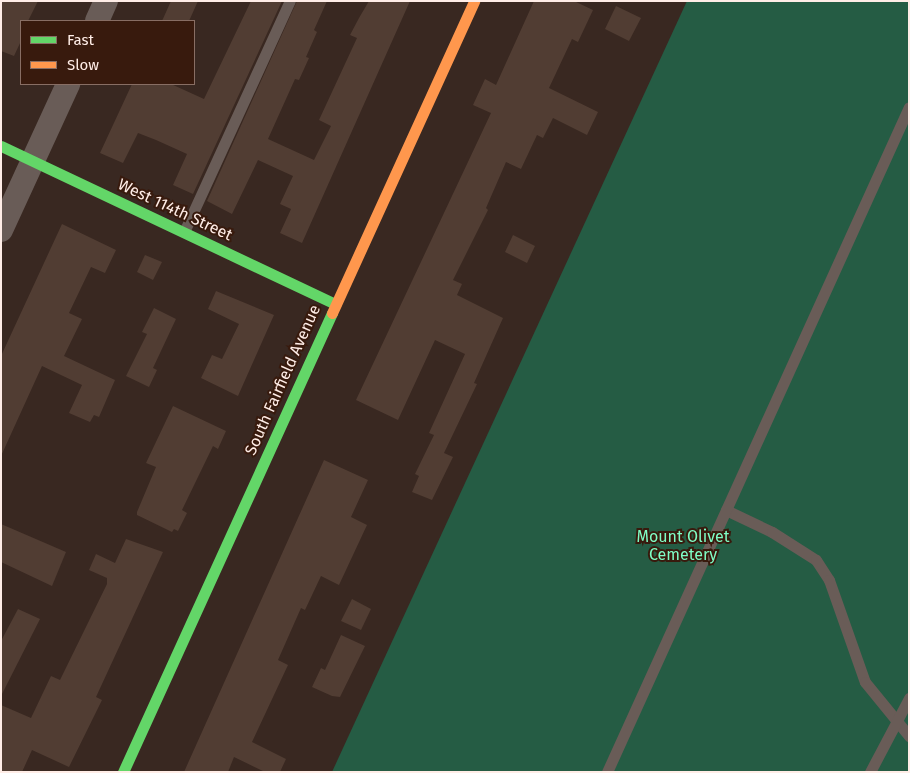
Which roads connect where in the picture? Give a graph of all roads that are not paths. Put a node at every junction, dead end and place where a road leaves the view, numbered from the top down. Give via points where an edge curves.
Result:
1 (106, 1) edge
2 (290, 1) edge
3 (474, 1) edge
4 (97, 20) edge
5 (68, 85) edge
6 (909, 107) edge
7 (1, 146) edge
8 (33, 161) junction
9 (1, 230) edge
10 (184, 232) junction
11 (336, 304) junction
12 (726, 510) junction
13 (909, 698) edge
14 (897, 722) junction
15 (909, 736) edge
16 (123, 772) edge
17 (607, 772) edge
18 (870, 772) edge

1 - 4 street
2 - 10 lane
3 - 11 street, South Fairfield Avenue
5 - 8 street
6 - 12 lane
7 - 8 street, West 114th Street
8 - 9 street
8 - 10 street, West 114th Street
10 - 11 street, West 114th Street
11 - 16 street, South Fairfield Avenue
12 - 14 lane via 772,532 816,560 829,580 865,682
12 - 17 lane
13 - 14 lane
14 - 15 lane
14 - 18 lane

